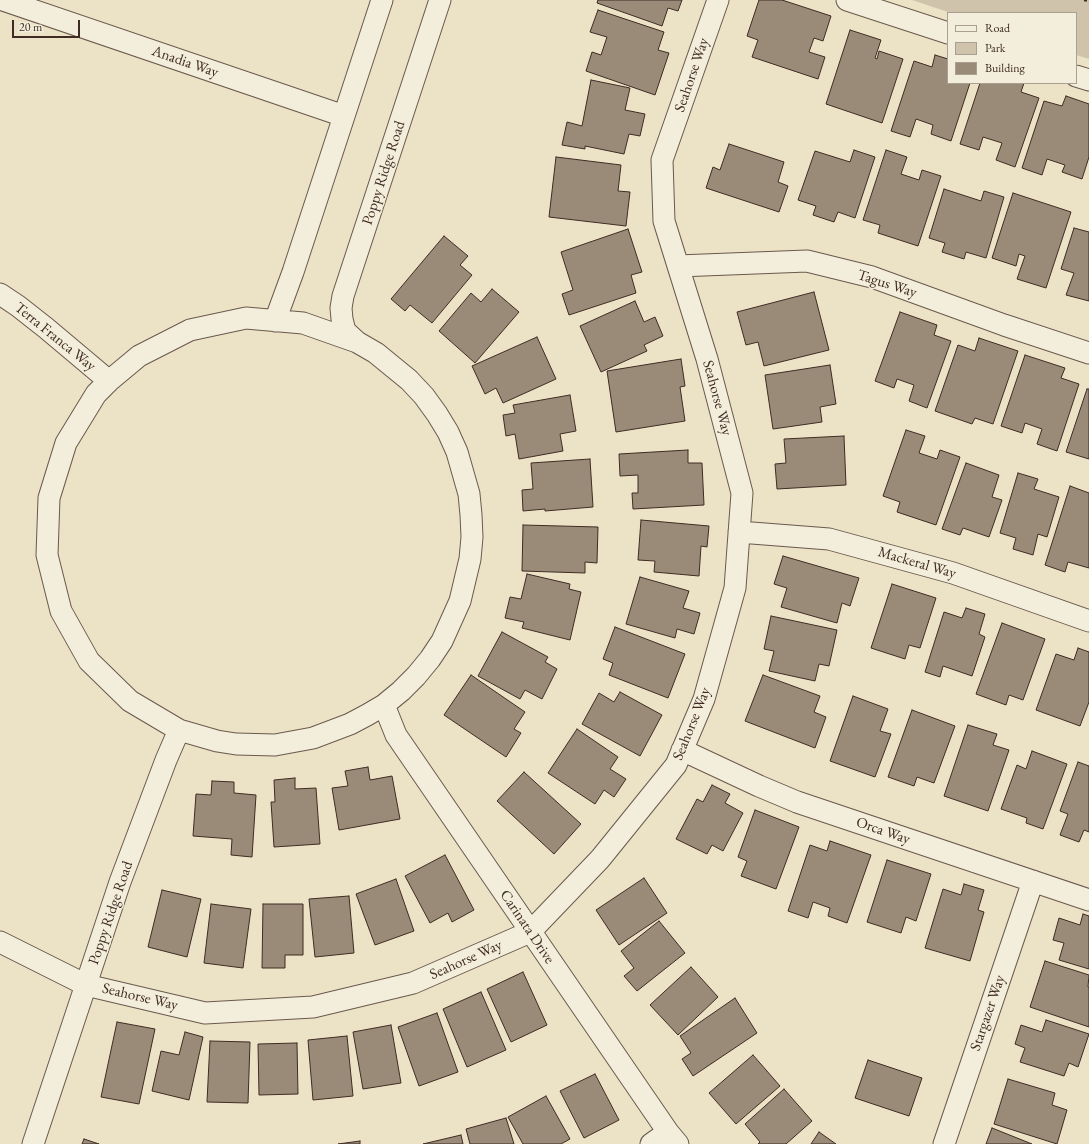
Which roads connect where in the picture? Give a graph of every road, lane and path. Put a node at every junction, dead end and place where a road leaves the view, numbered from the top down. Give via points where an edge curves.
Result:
1 (3, 0) edge
2 (382, 0) edge
3 (440, 0) edge
4 (718, 0) edge
5 (847, 0) edge
6 (1084, 0) edge
7 (1089, 1) edge
8 (947, 34) edge
9 (1077, 76) edge
10 (1089, 80) edge
11 (344, 116) junction
12 (678, 266) junction
13 (0, 294) edge
14 (275, 321) junction
15 (357, 342) junction
16 (1089, 353) edge
17 (109, 382) junction
18 (740, 532) junction
19 (1089, 622) edge
20 (384, 705) junction
21 (179, 730) junction
22 (682, 750) junction
23 (1033, 882) junction
24 (1089, 900) edge
25 (530, 932) junction
26 (0, 942) edge
27 (86, 985) junction
28 (673, 1138) edge
29 (33, 1144) edge
30 (651, 1144) edge
31 (944, 1144) edge

1 - 11 street, Anadia Way
2 - 11 street
3 - 15 street, Poppy Ridge Road via 343,296 341,308 345,331
4 - 12 street, Seahorse Way via 662,160 664,221
5 - 8 street
6 - 7 path
9 - 10 street
11 - 14 street
12 - 16 street, Tagus Way via 806,261 872,277
12 - 18 street, Seahorse Way via 707,359 742,493
13 - 17 street, Terra Franca Way
14 - 15 street, Poppy Ridge Road via 303,323
14 - 17 street, Poppy Ridge Road via 246,318 190,330 139,356
15 - 20 street, Poppy Ridge Road via 376,353 409,380 437,414 457,452 469,494 471,515 470,559 460,601 452,621 442,641 416,676
17 - 21 street, Poppy Ridge Road via 96,394 66,443 49,498 47,555 61,611 89,661 130,701
18 - 19 street, Mackeral Way via 829,539 953,572
18 - 22 street, Seahorse Way via 735,588 704,699
20 - 21 street, Poppy Ridge Road via 332,732 275,745 223,742
20 - 25 street, Carinata Drive via 396,735
21 - 27 street, Poppy Ridge Road via 140,826
22 - 23 street, Orca Way via 797,802
22 - 25 street, Seahorse Way via 676,765 600,859
23 - 24 street, Orca Way
23 - 31 street, Stargazer Way
25 - 27 street, Seahorse Way via 413,983 313,1007 205,1012
25 - 28 street, Carinata Drive
26 - 27 street, Seahorse Way
27 - 29 street, Poppy Ridge Road
28 - 30 street

